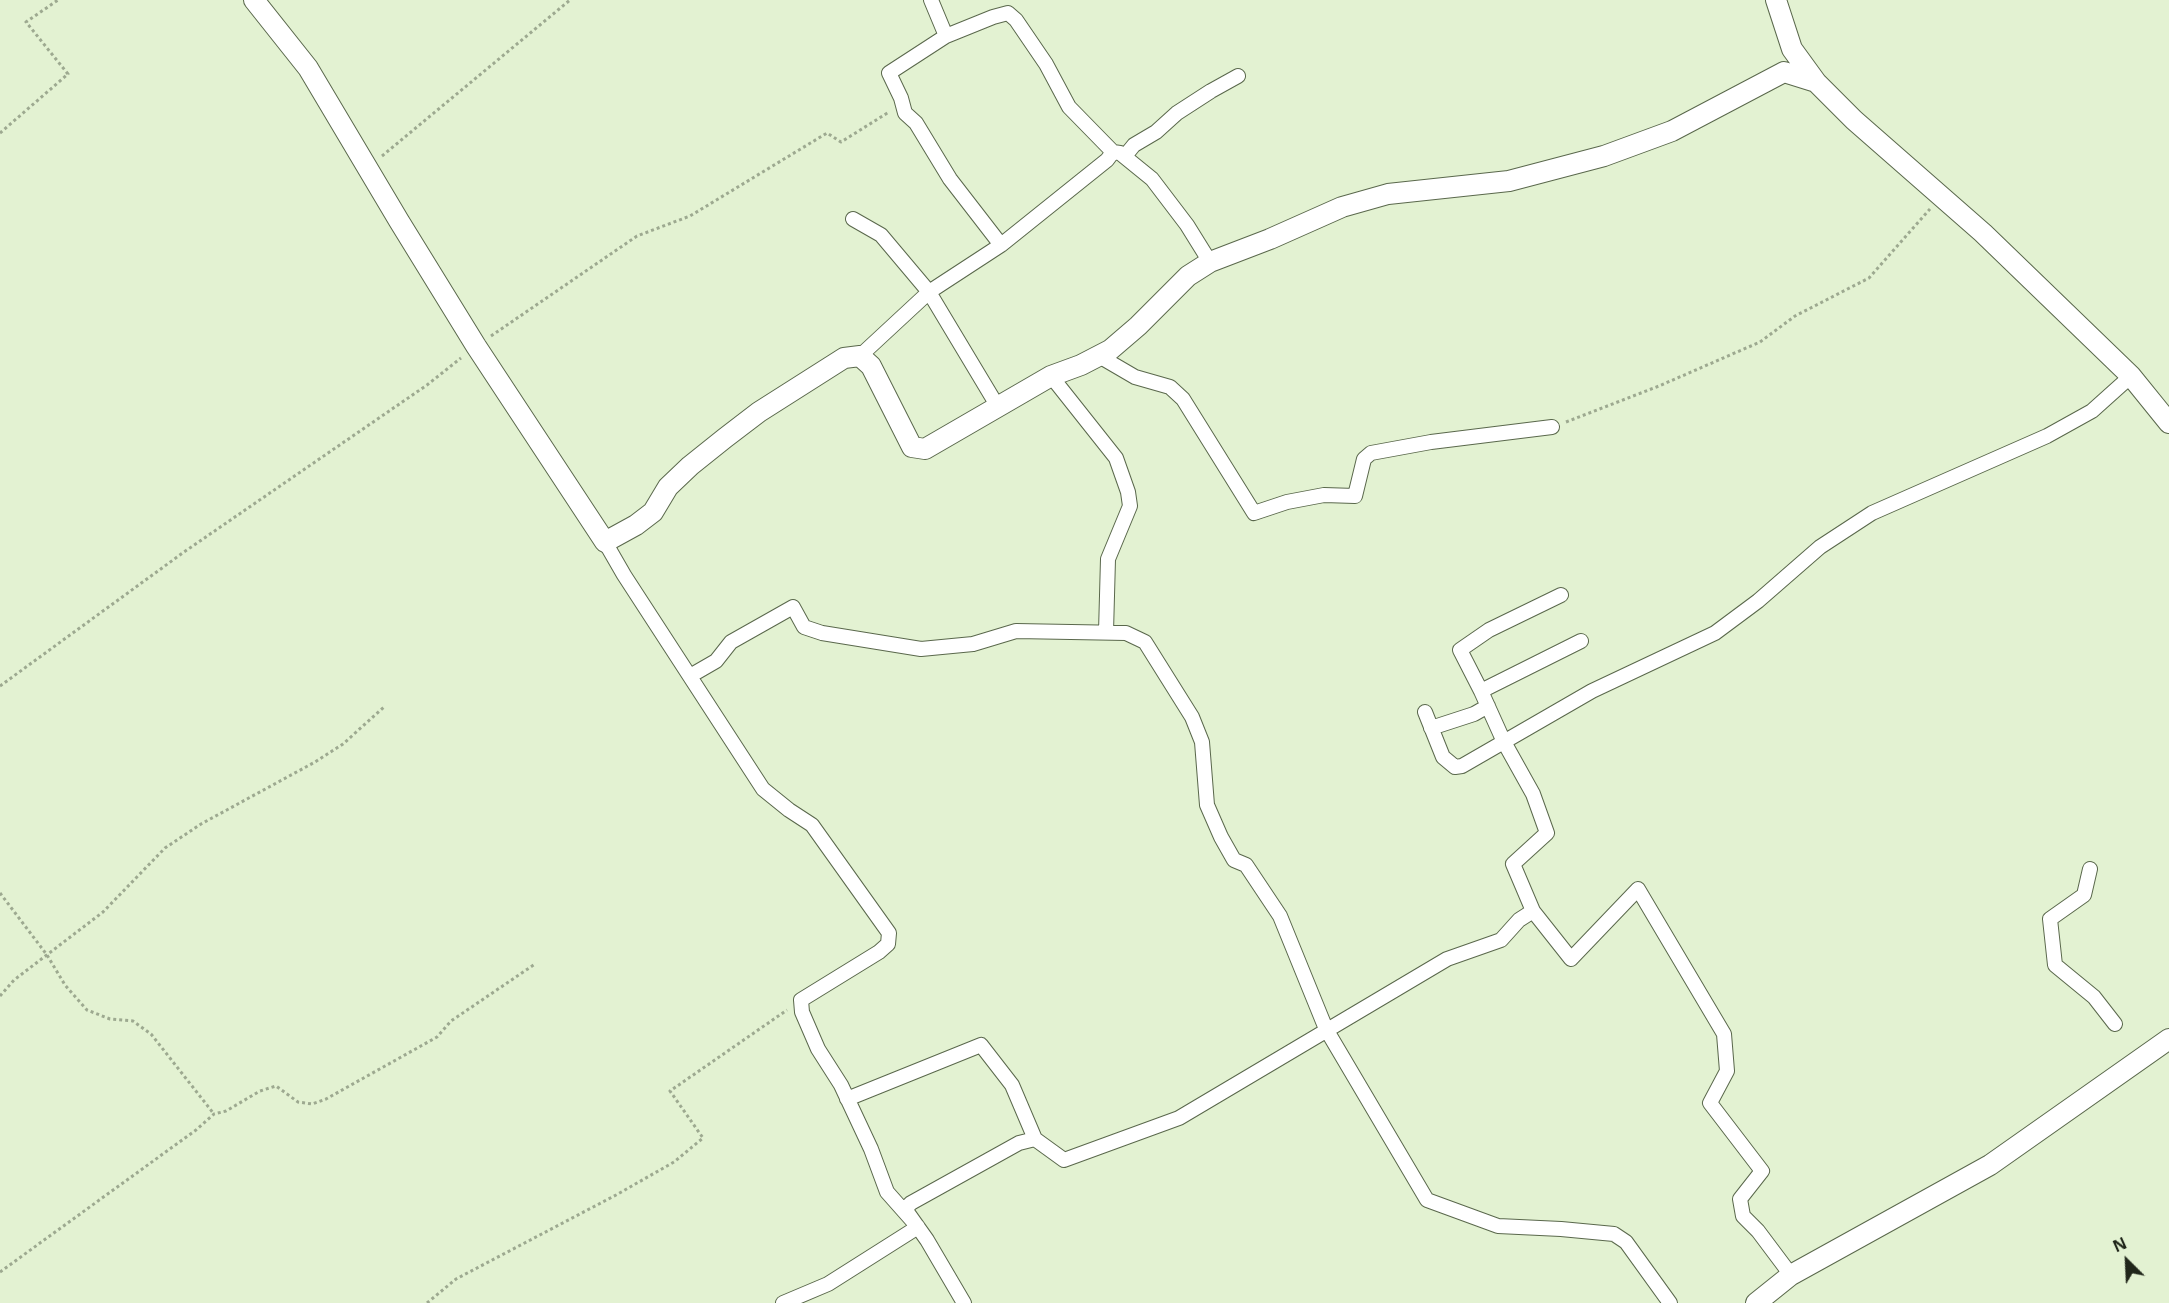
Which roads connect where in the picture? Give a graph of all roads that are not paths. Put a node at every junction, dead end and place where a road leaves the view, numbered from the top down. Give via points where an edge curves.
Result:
1 (254, 0) edge
2 (931, 0) edge
3 (1776, 0) edge
4 (946, 36) junction
5 (1238, 76) dead end
6 (1816, 82) junction
7 (1119, 154) junction
8 (853, 219) dead end
9 (1001, 245) junction
10 (1210, 262) junction
11 (928, 292) junction
12 (860, 356) junction
13 (1099, 356) junction
14 (1051, 376) junction
15 (2131, 376) junction
16 (998, 407) junction
17 (2169, 423) edge
18 (1552, 427) road end
19 (605, 542) junction
20 (1562, 594) dead end
21 (1106, 632) junction
22 (1581, 641) dead end
23 (690, 676) junction
24 (1481, 691) junction
25 (1488, 706) junction
26 (1425, 712) dead end
27 (1431, 728) junction
28 (1504, 742) junction
29 (2090, 869) dead end
30 (1533, 911) junction
31 (2115, 1024) dead end
32 (1326, 1029) junction
33 (2169, 1039) edge
34 (847, 1099) junction
35 (1035, 1139) junction
36 (918, 1227) junction
37 (1791, 1275) junction
38 (779, 1301) edge
39 (964, 1303) edge
40 (1670, 1303) edge
41 (1756, 1303) edge

1 - 19 street via 308,68 476,346
2 - 4 street
3 - 6 street via 1792,49
4 - 7 street via 1008,13 1046,64 1069,107
4 - 9 street via 889,73 905,113 916,123 950,179
5 - 7 street via 1211,90 1156,132
6 - 10 street via 1784,72 1672,131 1604,156 1509,181 1388,194 1342,207
6 - 15 street via 1983,233
7 - 9 street
7 - 10 street via 1152,179
8 - 11 street via 881,235
9 - 11 street
10 - 13 street via 1188,276 1138,326
11 - 12 street
11 - 16 street
12 - 16 street via 872,366 912,447 925,449
12 - 19 street via 844,358 759,412 690,466 668,487 653,512
13 - 14 street
13 - 18 street via 1135,377 1170,387 1183,399 1254,513 1324,495 1356,496 1364,459 1371,453
14 - 16 street
14 - 21 street via 1116,458 1128,492 1130,506 1108,559
15 - 17 street
15 - 28 street via 2092,411 2047,436 1872,513 1820,547 1715,633 1592,691
19 - 23 street
20 - 24 street via 1489,630 1460,650
21 - 23 street via 1017,631 973,644 921,649 822,633 804,627 794,607 731,642 716,661
21 - 32 street via 1126,633 1146,642 1192,717 1202,742 1207,805 1234,860 1246,865 1280,916
22 - 24 street
23 - 34 street via 763,789 812,825 889,933 888,944 879,952 801,1000 818,1049
24 - 25 street
25 - 27 street
25 - 28 street
26 - 27 street
27 - 28 street via 1443,757 1455,767
28 - 30 street via 1533,794 1547,833 1513,864
29 - 31 street via 2084,895 2050,919 2055,965 2094,997
30 - 32 street via 1501,940 1447,959
30 - 37 street via 1571,959 1638,889 1724,1034 1727,1071 1710,1103 1762,1171 1740,1199 1743,1216
32 - 35 street via 1179,1118 1064,1160
32 - 40 street via 1427,1200 1498,1226 1614,1234 1626,1242
33 - 37 street via 1990,1165
34 - 35 street via 981,1045 1012,1085
34 - 36 street via 887,1192
35 - 36 street via 1019,1143 911,1203 905,1209
36 - 38 street via 828,1284
36 - 39 street
37 - 41 street

